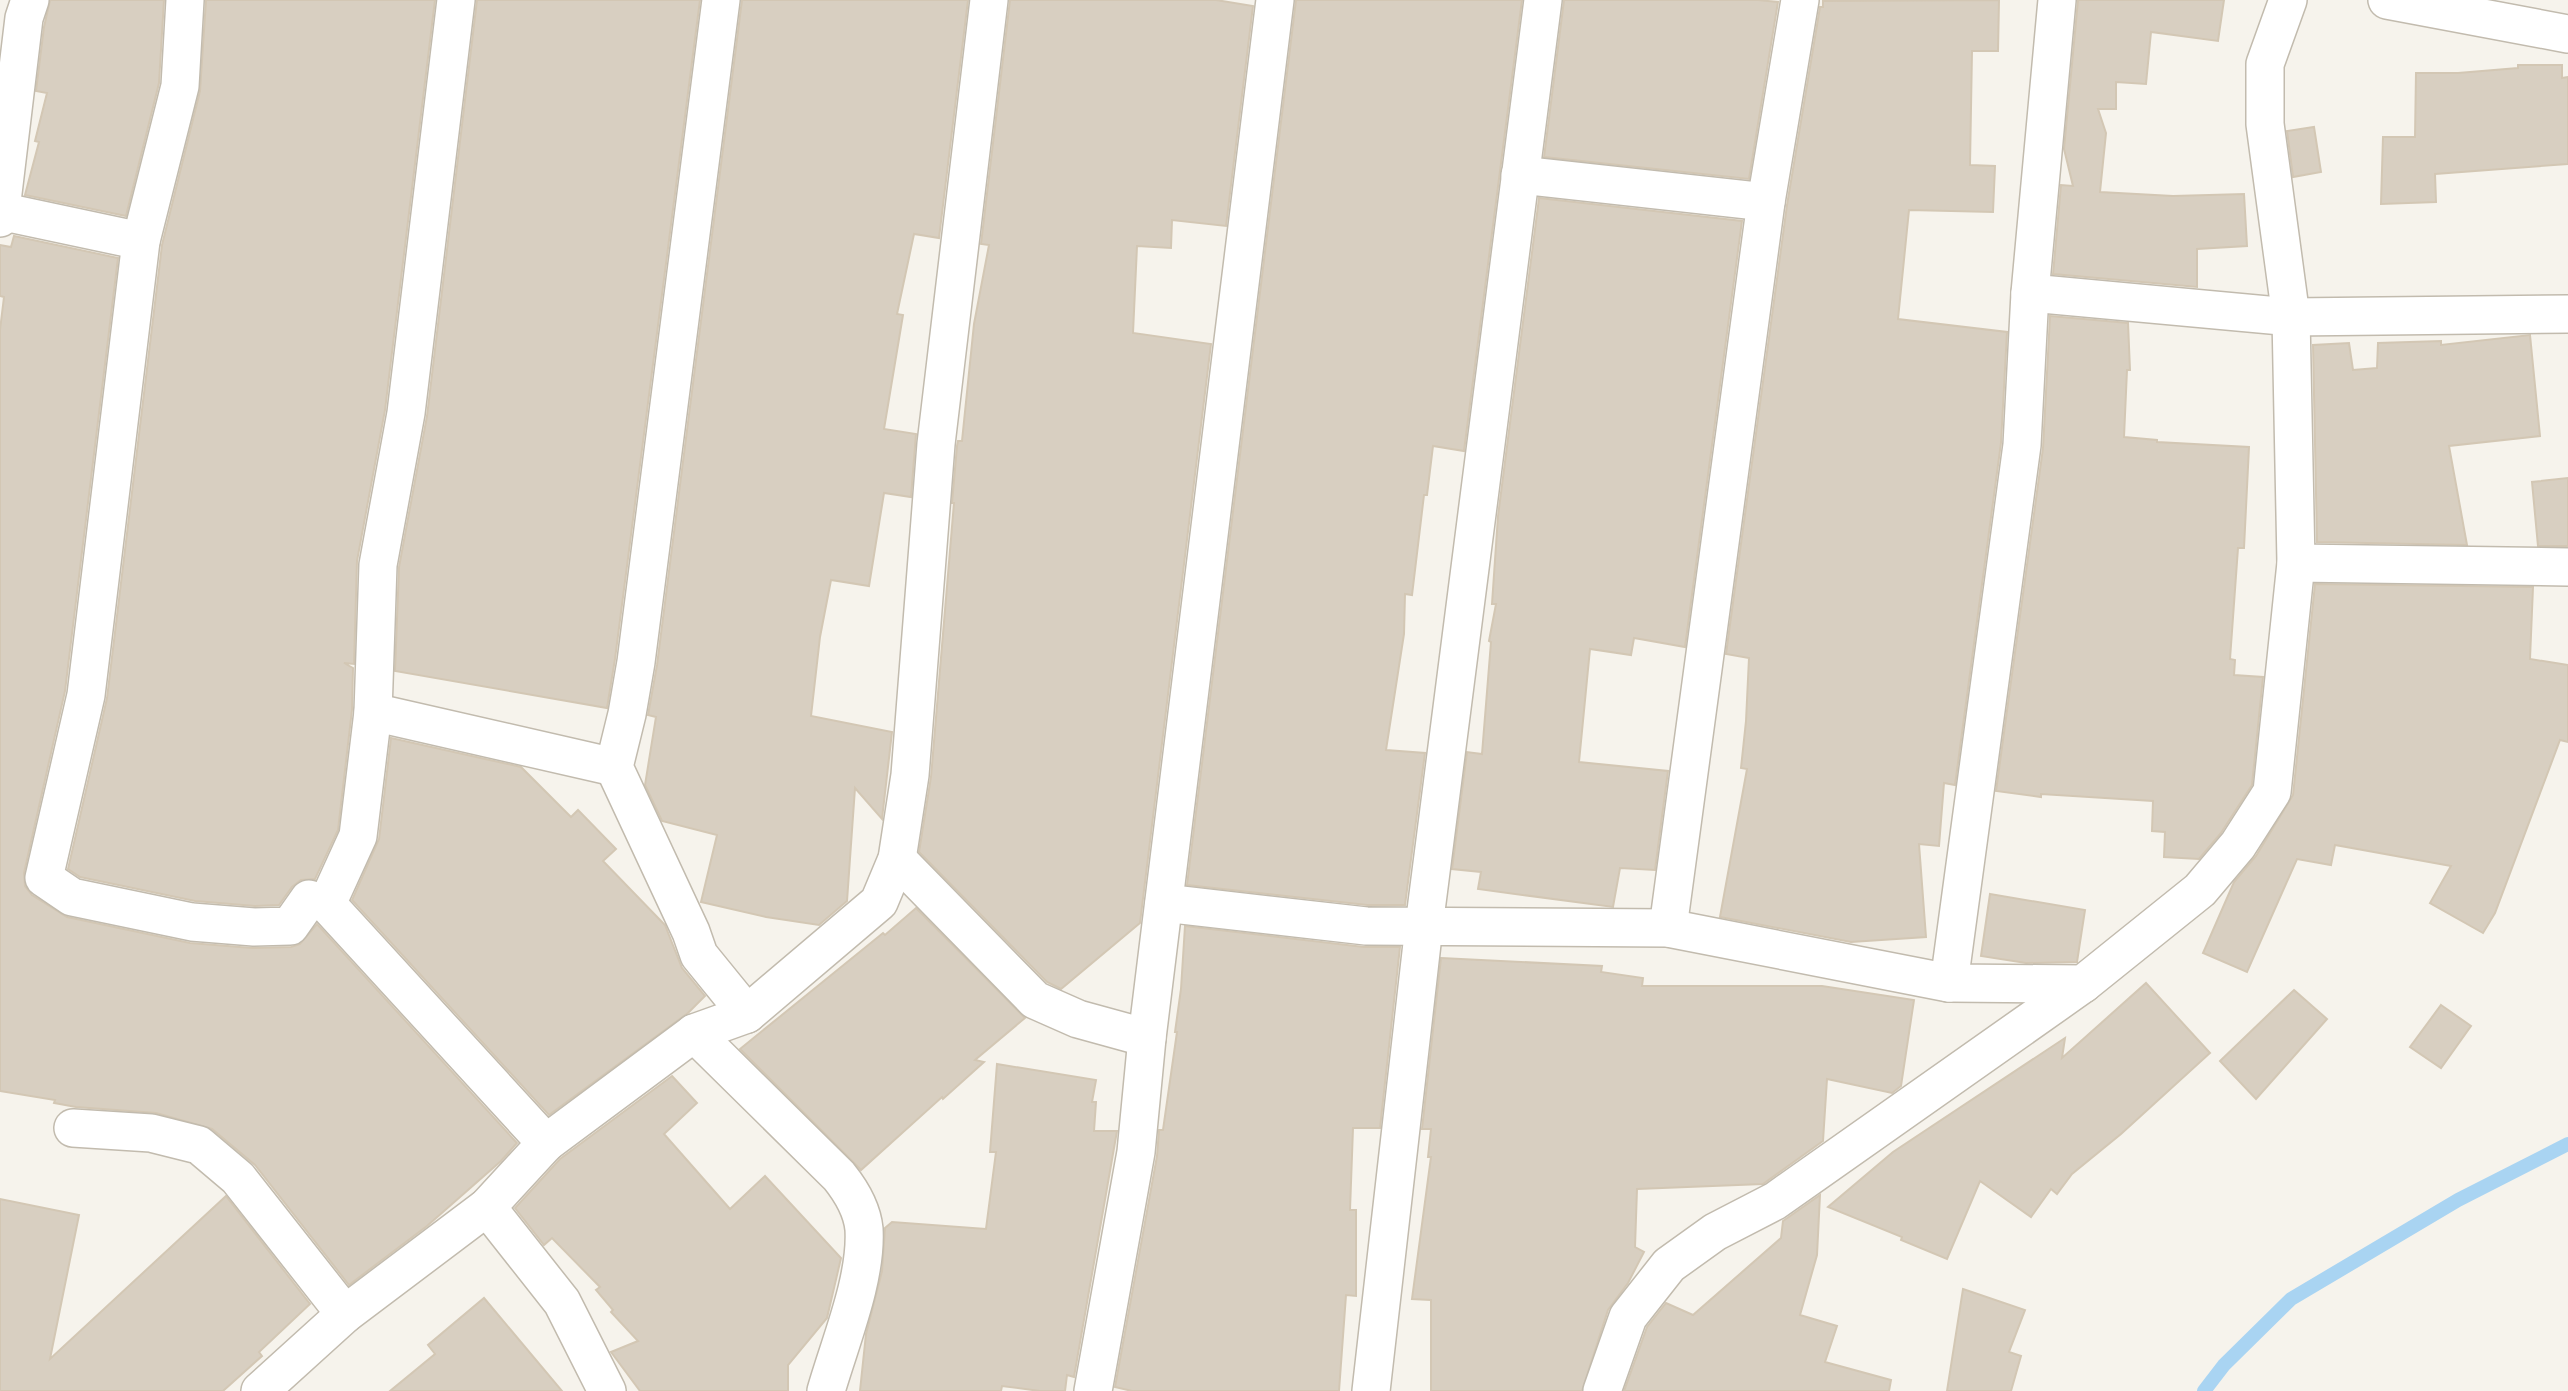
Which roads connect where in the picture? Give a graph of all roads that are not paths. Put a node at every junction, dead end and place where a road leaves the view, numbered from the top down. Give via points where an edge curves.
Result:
1 (30, 0) edge
2 (185, 0) edge
3 (457, 0) edge
4 (721, 0) edge
5 (989, 0) edge
6 (1275, 0) edge
7 (1543, 0) edge
8 (1800, 0) edge
9 (2057, 0) edge
10 (2288, 0) edge
11 (2386, 0) edge
12 (2568, 34) edge
13 (1520, 175) junction
14 (1766, 202) junction
15 (1, 214) edge
16 (141, 241) junction
17 (2030, 293) junction
18 (2568, 314) edge
19 (2291, 317) junction
20 (2296, 563) junction
21 (2568, 567) edge
22 (373, 712) junction
23 (614, 767) junction
24 (897, 859) junction
25 (1164, 903) junction
26 (327, 904) junction
27 (1424, 926) junction
28 (1668, 928) junction
29 (1949, 983) junction
30 (2083, 984) junction
31 (747, 1014) junction
32 (694, 1033) junction
33 (1147, 1038) junction
34 (73, 1128) dead end
35 (546, 1143) junction
36 (487, 1207) junction
37 (345, 1314) junction
38 (260, 1391) edge
39 (607, 1391) edge
40 (826, 1391) edge
41 (1093, 1391) edge
42 (1371, 1391) edge
43 (1602, 1391) edge

1 - 15 street via 24,18
2 - 16 street via 180,86
3 - 22 street via 406,413 378,565
4 - 23 street via 636,662
5 - 24 street via 936,444 911,775
6 - 25 street
7 - 13 street
8 - 14 street
9 - 17 street
10 - 19 street via 2266,64 2265,124
11 - 12 street
13 - 14 street
13 - 27 street
14 - 28 street
15 - 16 street
16 - 26 street via 86,695 44,878 72,897 192,922 290,926 309,899
17 - 19 street
17 - 29 street via 2022,445
18 - 19 street
19 - 20 street
20 - 21 street
20 - 30 street via 2272,792 2238,845 2200,890
22 - 23 street
22 - 26 street via 358,836
23 - 31 street via 699,956
24 - 31 street via 879,902
24 - 33 street via 1035,1000 1078,1019
25 - 27 street via 1366,926
25 - 33 street
26 - 35 street
27 - 28 street
27 - 42 street
28 - 29 street
29 - 30 street
30 - 43 street via 1775,1201 1715,1233 1669,1265 1628,1317
31 - 32 street
32 - 35 street
32 - 40 street via 853,1194 864,1227 862,1268
33 - 41 street via 1136,1152
34 - 37 street via 151,1132 199,1145 238,1178
35 - 36 street
36 - 37 street
36 - 39 street via 562,1302
37 - 38 street

